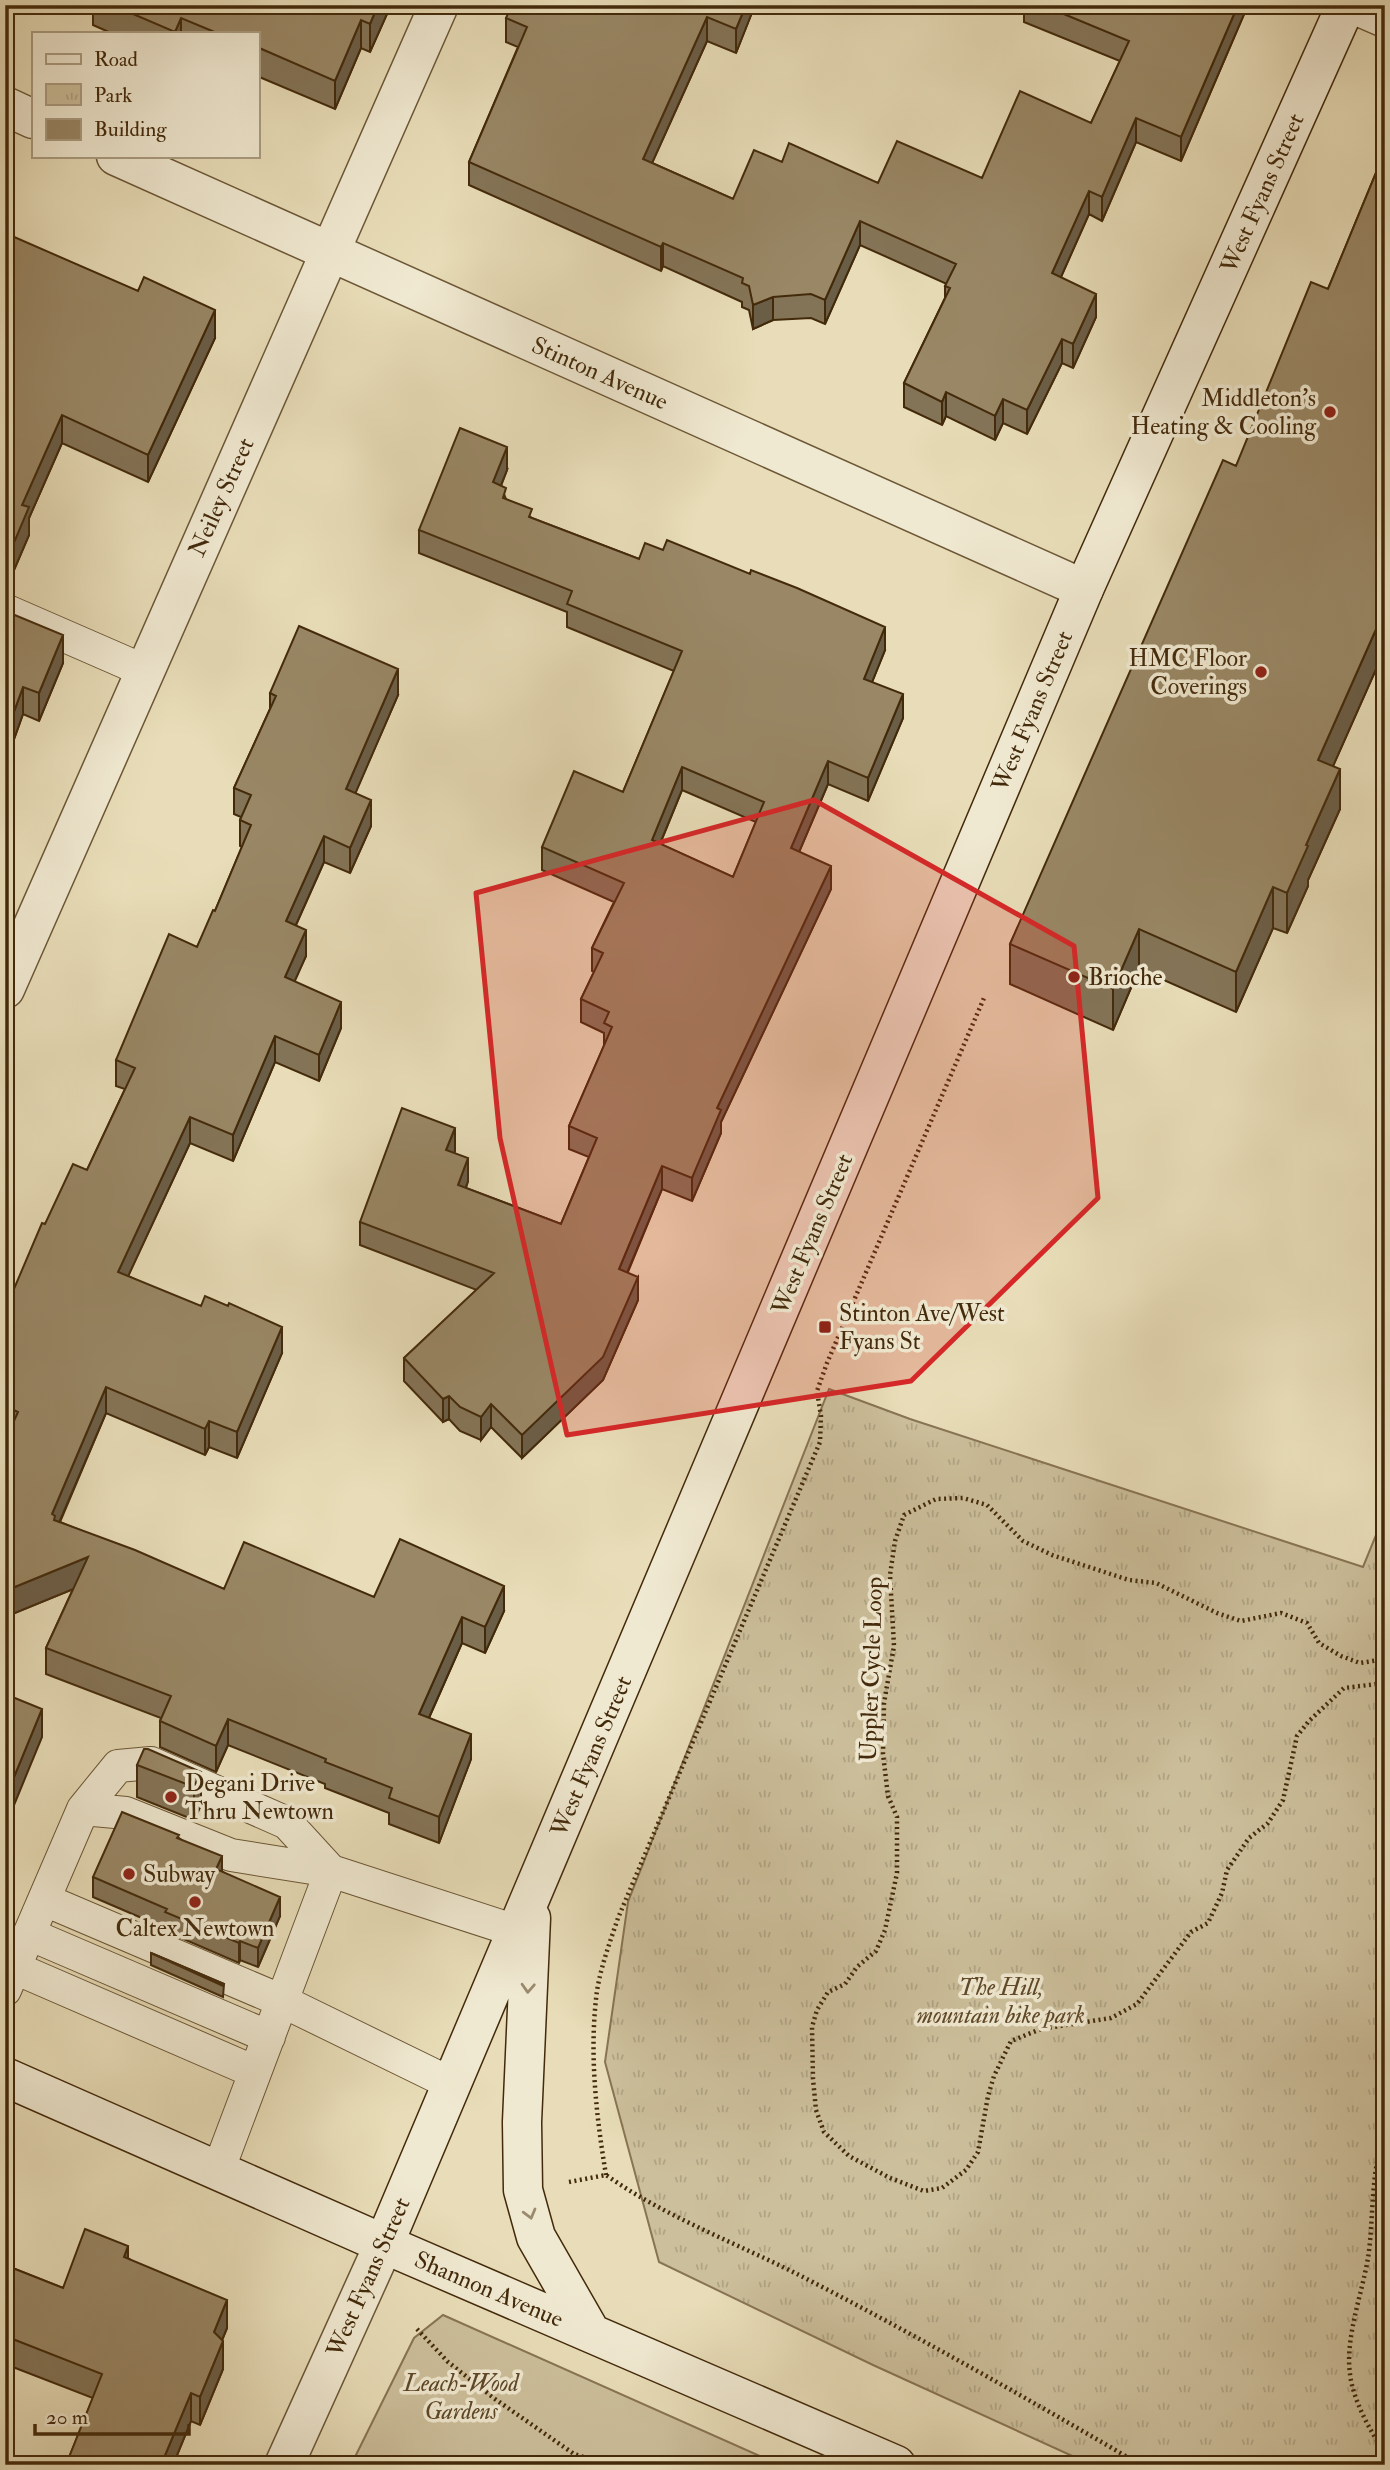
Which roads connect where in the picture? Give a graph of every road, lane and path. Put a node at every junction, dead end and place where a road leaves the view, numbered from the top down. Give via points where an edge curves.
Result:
1 (439, 5) edge
2 (1346, 5) edge
3 (1355, 5) edge
4 (1385, 18) edge
5 (5, 106) edge
6 (32, 118) edge
7 (120, 158) edge
8 (329, 251) junction
9 (1084, 589) junction
10 (5, 610) edge
11 (145, 671) junction
12 (5, 989) edge
13 (984, 998) dead end
14 (1385, 1658) edge
15 (1385, 1683) edge
16 (83, 1809) junction
17 (331, 1871) junction
18 (532, 1895) junction
19 (44, 1900) junction
20 (516, 1931) junction
21 (29, 1934) junction
22 (10, 1979) edge
23 (282, 2001) junction
24 (269, 2037) junction
25 (255, 2072) junction
26 (5, 2077) edge
27 (452, 2084) junction
28 (1385, 2135) edge
29 (218, 2171) junction
30 (606, 2175) junction
31 (557, 2182) dead end
32 (384, 2244) junction
33 (417, 2329) dead end
34 (592, 2333) junction
35 (1385, 2453) edge
36 (284, 2465) edge
37 (609, 2465) edge
38 (896, 2465) edge
39 (1141, 2465) edge

1 - 8 main road, Neiley Street
2 - 9 main road, West Fyans Street
3 - 4 main road
5 - 6 main road
7 - 8 main road, Stinton Avenue
8 - 9 main road, Stinton Avenue
8 - 11 main road, Neiley Street
9 - 18 main road, West Fyans Street
10 - 11 lane
11 - 12 main road, Neiley Street
13 - 30 path via 827,1363 817,1391 820,1442 605,1954 593,2046
14 - 15 path, Uppler Cycle Loop via 1360,1663 1341,1656 1319,1643 1307,1623 1281,1613 1241,1621 1156,1583 1129,1580 1052,1555 1023,1541 987,1505 963,1498 936,1499 904,1515 890,1575 894,1646 884,1703 883,1754 888,1796 897,1817 897,1874 876,1951 845,1984 828,1992 812,2027 816,2110 824,2132 849,2156 924,2191 942,2188 966,2170 978,2152 988,2096 1011,2041 1041,2029 1111,2018 1137,2004 1191,1932 1208,1923 1227,1870 1283,1800 1297,1736 1344,1688
16 - 17 lane via 127,1813 231,1855
16 - 17 lane via 118,1766 151,1763 287,1823
16 - 19 lane
17 - 20 lane
17 - 23 lane
18 - 20 main road, West Fyans Street
18 -> 34 main road via 523,2190 536,2237
19 - 21 lane
19 - 23 lane
20 - 27 main road, West Fyans Street
21 - 22 lane
21 - 24 lane
22 - 25 lane
23 - 24 lane
23 - 27 lane
24 - 25 lane
25 - 29 lane
26 - 29 main road, Shannon Avenue
27 - 32 main road, West Fyans Street
28 - 35 path via 1377,2165 1368,2257 1348,2351 1352,2390
29 - 32 main road, Shannon Avenue
30 - 31 path
30 - 39 path via 638,2197 870,2311
32 - 34 main road, Shannon Avenue
32 - 36 main road, West Fyans Street
33 - 37 path via 448,2362 495,2399 574,2454
34 - 38 main road, Shannon Avenue

